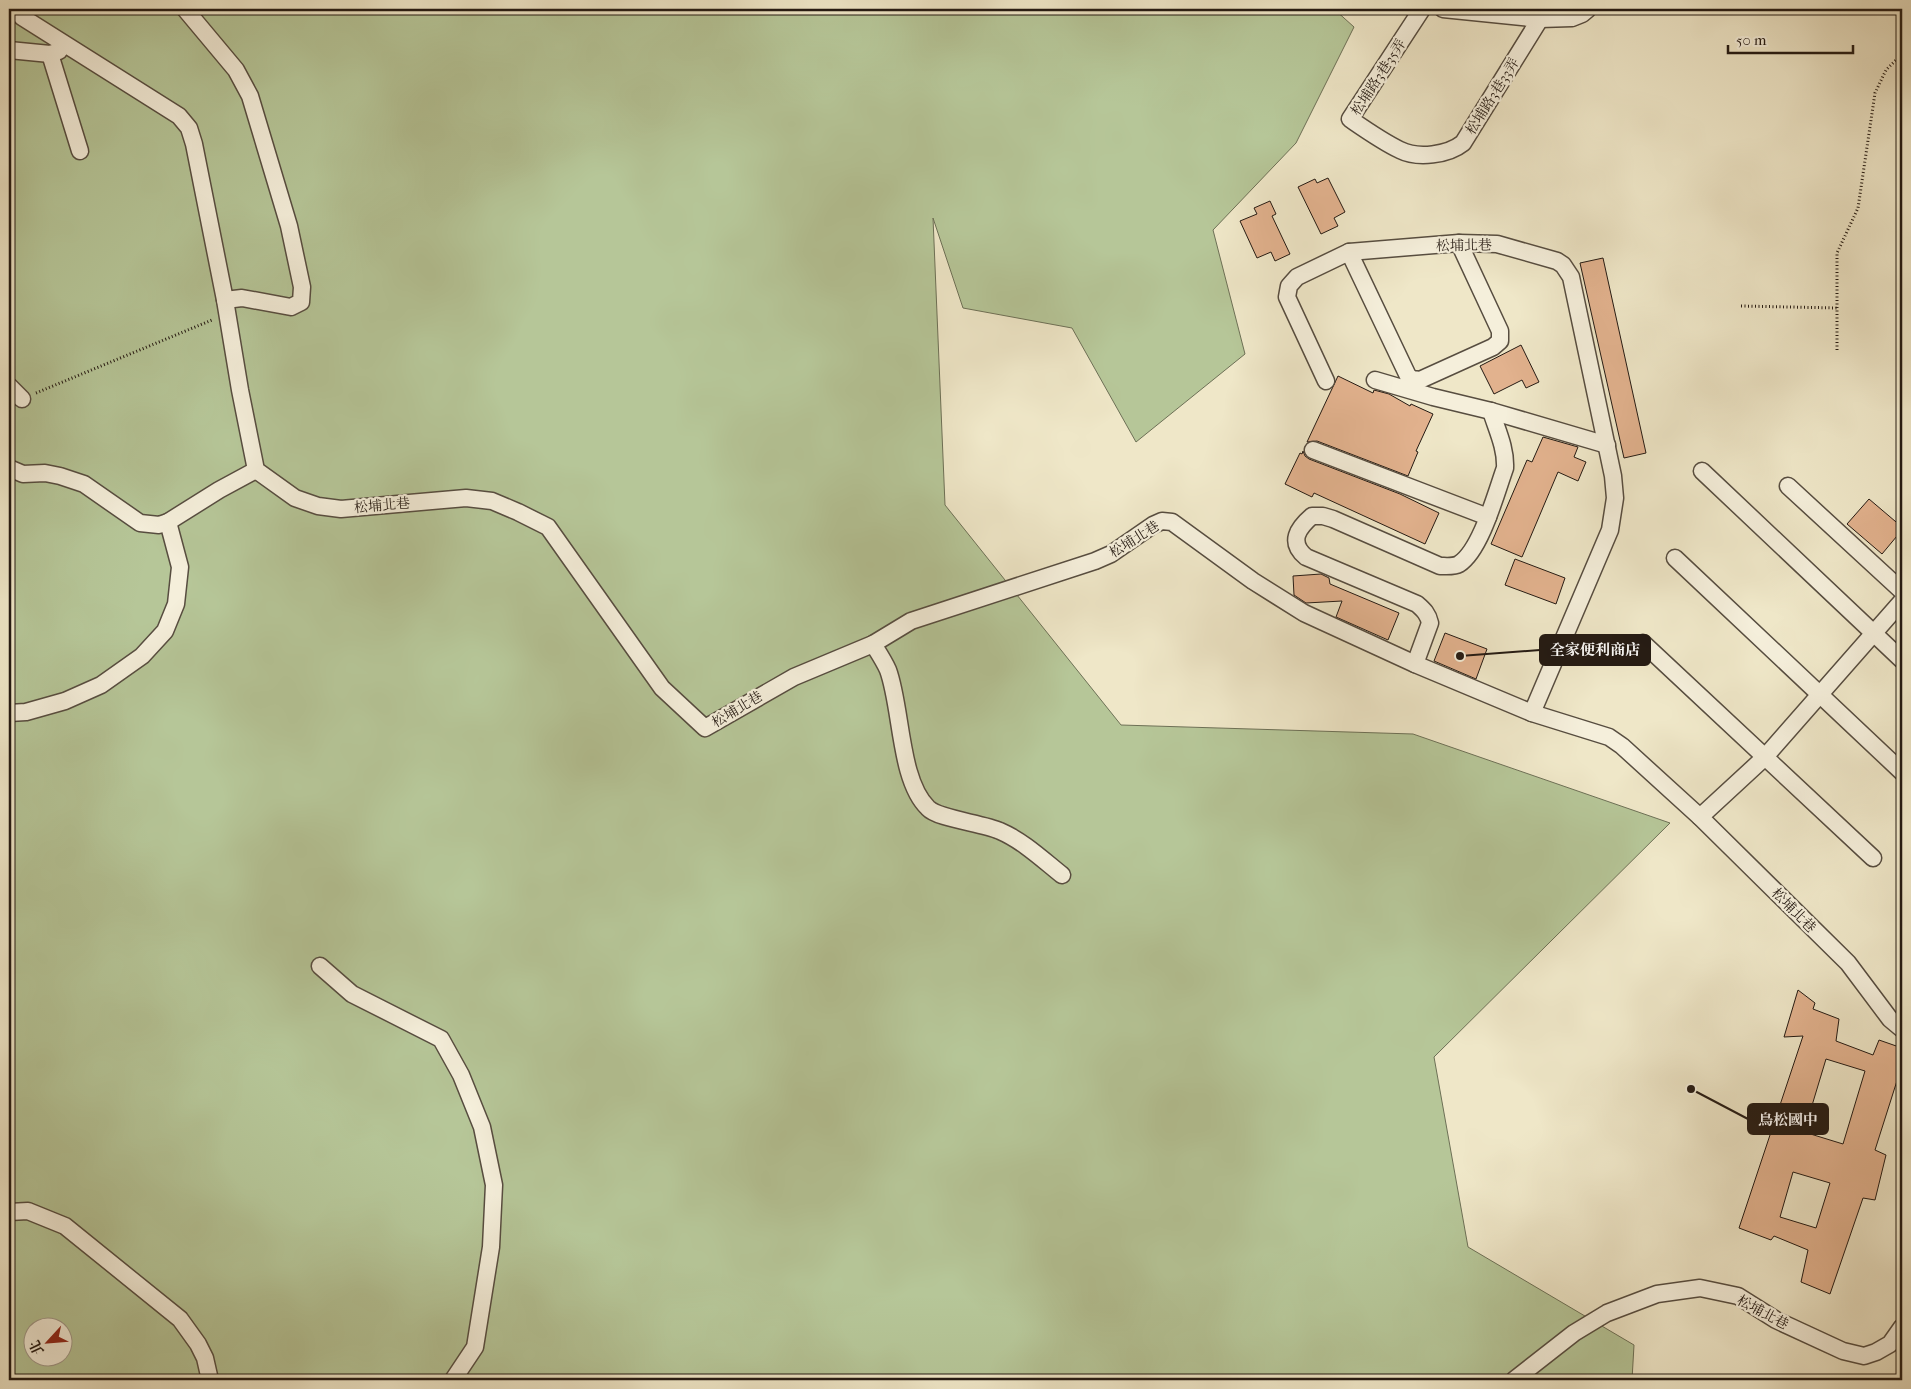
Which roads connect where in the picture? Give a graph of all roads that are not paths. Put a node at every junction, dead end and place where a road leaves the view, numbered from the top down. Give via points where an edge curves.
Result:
1 (16, 9) edge
2 (185, 9) edge
3 (1422, 9) edge
4 (1443, 9) edge
5 (1588, 9) edge
6 (1540, 19) junction
7 (70, 46) junction
8 (9, 50) edge
9 (50, 54) junction
10 (1350, 119) joint
11 (80, 151) dead end
12 (1459, 243) junction
13 (1349, 252) junction
14 (226, 307) junction
15 (1375, 380) dead end
16 (1326, 381) dead end
17 (9, 386) edge
18 (22, 399) road end
19 (1491, 411) junction
20 (1607, 445) junction
21 (1313, 450) dead end
22 (9, 468) edge
23 (256, 470) junction
24 (1702, 471) dead end
25 (1788, 486) dead end
26 (1488, 518) junction
27 (168, 522) junction
28 (1675, 558) dead end
29 (1902, 591) edge
30 (1902, 602) edge
31 (1874, 633) junction
32 (1643, 643) dead end
33 (873, 644) junction
34 (1902, 660) edge
35 (1415, 664) junction
36 (1820, 695) junction
37 (9, 713) edge
38 (1532, 713) junction
39 (1765, 757) junction
40 (1902, 772) edge
41 (1700, 817) junction
42 (1873, 858) dead end
43 (1062, 875) dead end
44 (320, 966) dead end
45 (1902, 1028) edge
46 (9, 1212) edge
47 (1902, 1327) edge
48 (210, 1380) edge
49 (453, 1380) edge
50 (1514, 1380) edge

1 - 7 street via 22,17
2 - 14 street via 236,70 250,96 289,226 302,287 301,302 291,306 242,298
3 - 10 street, 松埔路3巷35弄
4 - 6 street
5 - 6 street via 1572,18
6 - 10 street, 松埔路3巷33弄 via 1463,143 1456,148 1443,154 1402,151
7 - 9 street
7 - 14 street via 179,116 189,128
8 - 9 street
9 - 11 street
12 - 13 street, 松埔北巷
12 - 13 street via 1500,331 1500,340 1492,347 1420,380 1408,376
12 - 20 street, 松埔北巷 via 1497,244 1563,265 1571,277
13 - 16 street, 松埔北巷 via 1297,277 1287,297
14 - 23 street
15 - 19 street
17 - 18 street
19 - 20 street
19 - 26 street via 1505,457 1505,468
20 - 38 street, 松埔北巷 via 1615,498 1610,530
21 - 26 street
22 - 27 street via 23,474 45,473 84,484 140,523 159,525
23 - 27 street
23 - 33 street, 松埔北巷 via 295,498 318,506 341,509 466,498 492,501 548,528 662,688 705,728 794,677
24 - 31 street
25 - 29 street
26 - 35 street via 1469,554 1457,566 1440,566 1323,516 1312,516 1297,532 1296,544 1306,557 1417,604 1424,610 1430,623
27 - 37 street via 180,567 176,604 165,631 142,656 102,685 65,701 26,712
28 - 36 street
30 - 31 street
31 - 34 street
31 - 36 street
32 - 39 street
33 - 35 street, 松埔北巷 via 911,621 1095,561 1162,521 1172,522 1253,581 1304,613
33 - 43 street via 888,670 909,770 918,795 929,809 998,830 1019,840
35 - 38 street, 松埔北巷
36 - 39 street
36 - 40 street
38 - 41 street, 松埔北巷 via 1608,737
39 - 41 street
39 - 42 street
41 - 45 street, 松埔北巷 via 1848,963 1890,1019
44 - 49 street via 352,994 440,1039 461,1075 482,1126 494,1186 491,1247 475,1346
46 - 48 street via 28,1211 65,1226 180,1319 205,1358
47 - 50 street, 松埔北巷 via 1890,1344 1864,1356 1843,1351 1776,1320 1738,1296 1700,1288 1657,1294 1607,1313 1574,1332

